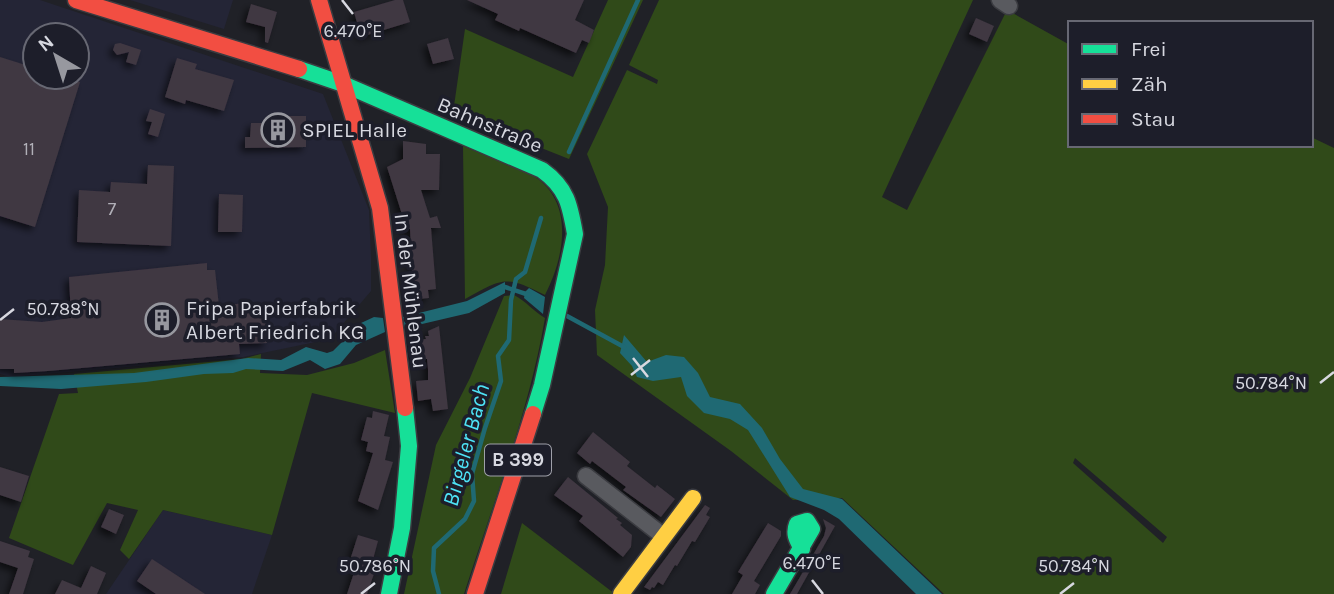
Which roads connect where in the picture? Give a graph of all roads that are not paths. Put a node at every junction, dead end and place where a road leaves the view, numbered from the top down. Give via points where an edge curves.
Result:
1 (76, 0) edge
2 (319, 0) edge
3 (343, 84) junction
4 (586, 476) dead end
5 (693, 498) dead end
6 (663, 536) junction
7 (802, 549) dead end
8 (389, 594) edge
9 (475, 594) edge
10 (621, 594) edge
11 (774, 594) edge

1 - 3 main road, Bahnstraße / B 399
2 - 3 main road, In der Mühlenau
3 - 8 main road, In der Mühlenau via 380,208 409,446 402,528
3 - 9 main road, Bahnstraße / B 399 via 542,170 556,180 571,210 575,234 542,385
4 - 6 street
5 - 6 main road
6 - 10 main road
7 - 11 main road

